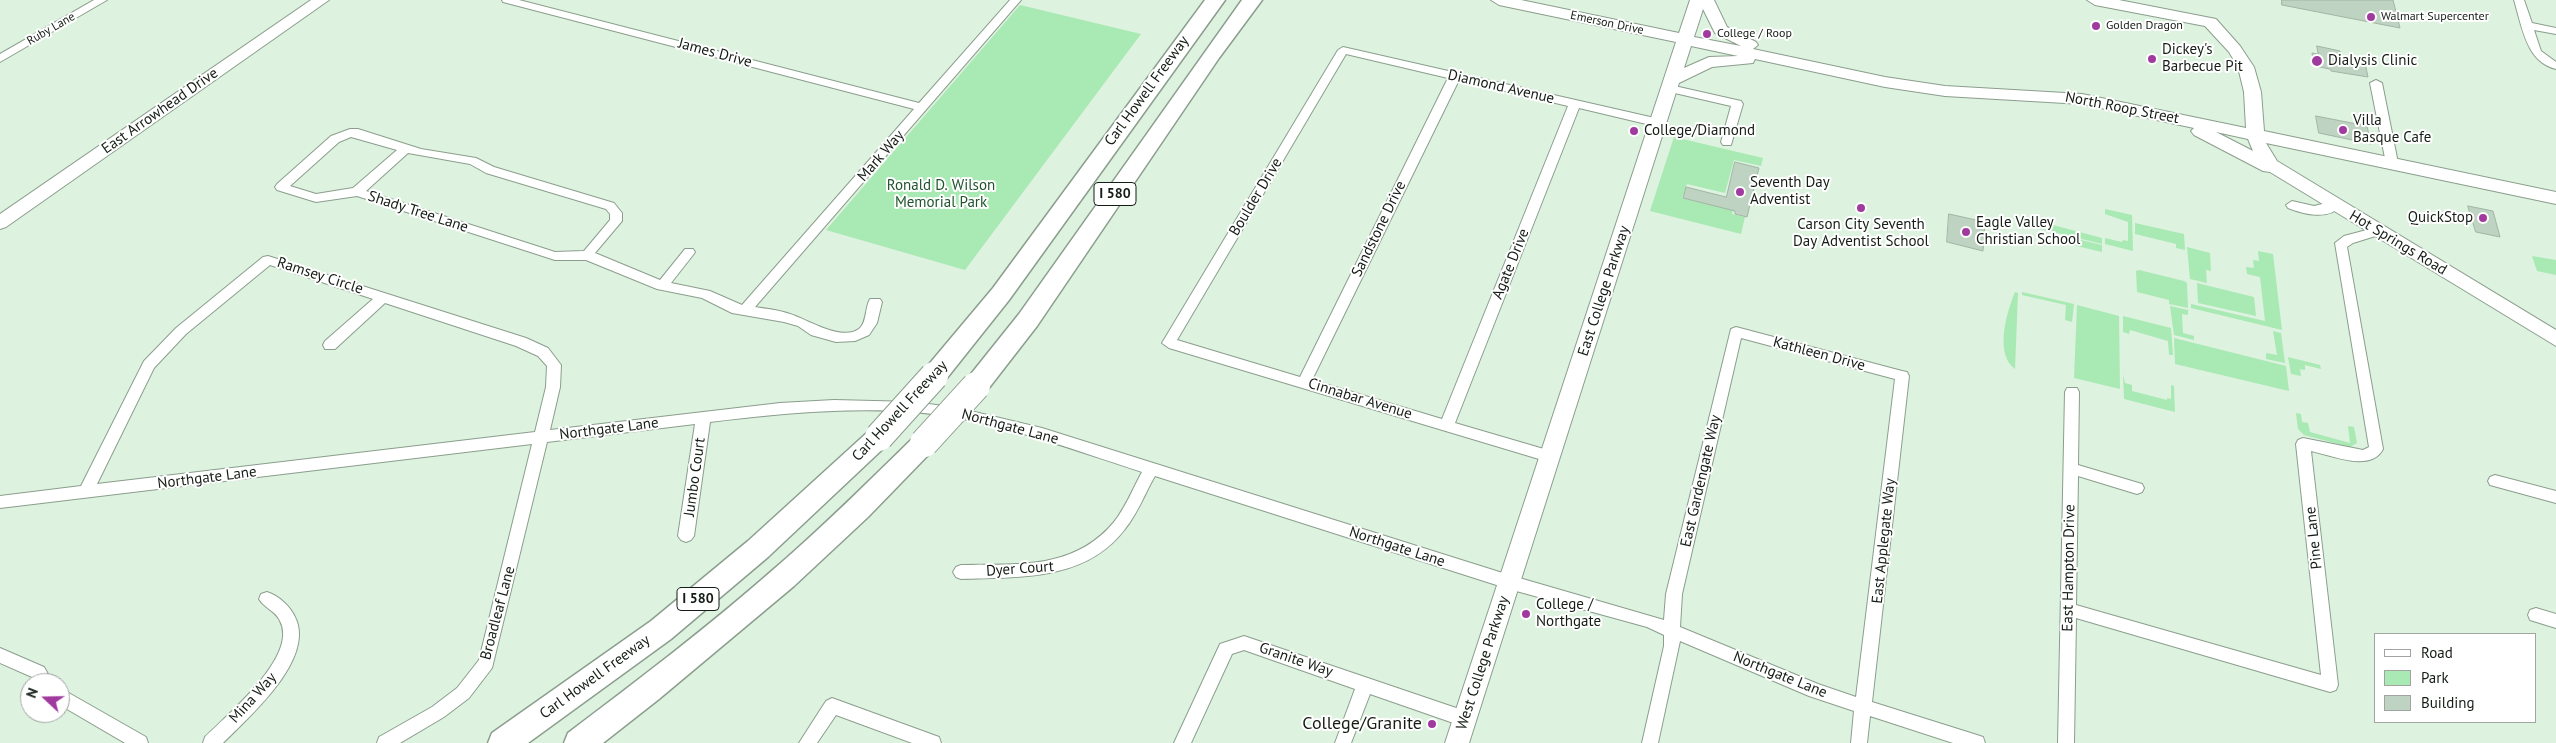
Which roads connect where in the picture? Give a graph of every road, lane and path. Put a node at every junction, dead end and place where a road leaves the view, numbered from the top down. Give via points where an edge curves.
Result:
1 (102, 0) edge
2 (321, 0) edge
3 (507, 0) edge
4 (1016, 0) edge
5 (1215, 0) edge
6 (1252, 0) edge
7 (1499, 0) edge
8 (1698, 0) edge
9 (1706, 0) edge
10 (2094, 0) edge
11 (2519, 0) edge
12 (2528, 26) junction
13 (2556, 31) edge
14 (1686, 39) junction
15 (1343, 50) joint
16 (0, 59) edge
17 (1789, 61) junction
18 (2556, 66) edge
19 (1455, 76) junction
20 (2376, 83) dead end
21 (1672, 85) junction
22 (1574, 103) junction
23 (924, 108) junction
24 (2164, 116) junction
25 (1659, 123) junction
26 (2256, 135) junction
27 (1727, 142) dead end
28 (408, 147) junction
29 (2392, 163) junction
30 (2282, 174) junction
31 (357, 192) junction
32 (2315, 193) junction
33 (2556, 198) edge
34 (2335, 205) junction
35 (0, 223) edge
36 (2378, 231) junction
37 (689, 252) dead end
38 (587, 255) junction
39 (662, 286) junction
40 (383, 297) junction
41 (875, 302) dead end
42 (744, 311) junction
43 (1736, 332) joint
44 (2556, 339) edge
45 (1170, 343) joint
46 (330, 345) dead end
47 (1902, 376) joint
48 (1304, 382) junction
49 (2072, 392) dead end
50 (703, 418) junction
51 (1447, 425) junction
52 (542, 437) junction
53 (1550, 456) junction
54 (2069, 468) junction
55 (1151, 469) junction
56 (2495, 482) dead end
57 (2137, 488) dead end
58 (85, 493) junction
59 (2556, 496) edge
60 (0, 502) edge
61 (686, 536) dead end
62 (961, 572) dead end
63 (1509, 582) junction
64 (267, 599) dead end
65 (2068, 609) junction
66 (2536, 615) dead end
67 (2556, 620) edge
68 (1671, 630) junction
69 (0, 655) edge
70 (39, 673) edge
71 (1365, 684) junction
72 (70, 702) edge
73 (1865, 707) junction
74 (1465, 719) junction
75 (140, 743) edge
76 (212, 743) edge
77 (385, 743) edge
78 (503, 743) edge
79 (579, 743) edge
80 (807, 743) edge
81 (933, 743) edge
82 (1182, 743) edge
83 (1343, 743) edge
84 (1457, 743) edge
85 (1650, 743) edge
86 (1859, 743) edge
87 (1977, 743) edge
88 (2066, 743) edge

1 - 16 street, Ruby Lane
2 - 35 main road, East Arrowhead Drive
3 - 23 street, James Drive
4 - 23 street, Mark Way
5 - 78 highway, Carl Howell Freeway / I 580, bridge via 1001,294 879,437 758,549 661,630
6 - 79 highway, Carl Howell Freeway / I 580, bridge via 1028,320 976,386 849,519 700,649
7 - 14 main road, Emerson Drive
8 - 14 main road, East College Parkway
9 - 17 main road via 1725,33
10 - 26 main road, Hot Springs Road via 2210,22 2246,67
11 - 12 street
12 - 13 street
12 - 18 street via 2536,52
14 - 17 main road, North Roop Street
14 - 21 main road, East College Parkway
15 - 19 street, Diamond Avenue
15 - 45 street, Boulder Drive
17 - 21 main road via 1709,62
17 - 24 main road, North Roop Street via 1919,88 2067,97
19 - 22 street, Diamond Avenue
19 - 48 street, Sandstone Drive
20 - 29 street
21 - 25 main road, East College Parkway
21 - 27 street via 1737,104
22 - 25 street, Diamond Avenue
22 - 51 street, Agate Drive
23 - 42 street, Mark Way
24 - 26 main road, North Roop Street
24 - 30 main road via 2211,135
25 - 53 main road, East College Parkway
26 - 29 main road, North Roop Street
26 - 30 main road, Hot Springs Road via 2264,158
28 - 31 street
28 - 31 street, Shady Tree Lane via 350,133 335,139 281,187 316,198
28 - 38 street, Shady Tree Lane via 442,157 466,158 490,170 610,206 616,213 616,221
29 - 33 main road, North Roop Street
30 - 32 main road, Hot Springs Road
31 - 38 street, Shady Tree Lane via 555,256
32 - 34 main road, Hot Springs Road
32 - 34 street via 2302,203 2292,205 2300,209 2326,210
34 - 36 main road, Hot Springs Road
36 - 44 main road, Hot Springs Road
36 - 65 street, Pine Lane via 2341,243 2376,449 2363,456 2303,444 2330,686
37 - 39 street
38 - 39 street, Shady Tree Lane
39 - 42 street, Shady Tree Lane via 705,294
40 - 46 street
40 - 52 street, Ramsey Circle via 544,352 554,365 555,374
40 - 58 street, Ramsey Circle via 268,260 181,331 149,365
41 - 42 street, Shady Tree Lane via 870,323 864,332 842,338 816,332 785,317
43 - 47 street, Kathleen Drive
43 - 68 street, East Gardengate Way via 1674,594
45 - 48 street, Cinnabar Avenue
47 - 73 street, East Applegate Way
48 - 51 street, Cinnabar Avenue
49 - 54 street, East Hampton Drive
50 - 52 street, Northgate Lane
50 - 55 street, Northgate Lane via 834,404 914,407 1013,426
50 - 61 street, Jumbo Court
51 - 53 street, Cinnabar Avenue
52 - 58 street, Northgate Lane
52 - 77 street, Broadleaf Lane via 486,663 463,692 438,712
53 - 63 main road, East College Parkway
54 - 57 street
54 - 65 street, East Hampton Drive
55 - 62 street, Dyer Court via 1119,526 1100,546 1070,564 1048,570
55 - 63 street, Northgate Lane
56 - 59 street
58 - 60 street, Northgate Lane
63 - 68 street, Northgate Lane via 1650,620
63 - 74 main road, West College Parkway
64 - 76 street, Mina Way via 289,620 290,646 278,671
65 - 88 street, East Hampton Drive
66 - 67 street
68 - 73 street, Northgate Lane via 1815,691
68 - 85 street, East Gardengate Way via 1672,646
69 - 70 street
71 - 74 street, Granite Way
71 - 82 street, Granite Way via 1244,643 1226,649
71 - 83 street
72 - 75 street
73 - 86 street, East Applegate Way
73 - 87 street, Northgate Lane
74 - 84 main road, West College Parkway
80 - 81 street via 832,706

